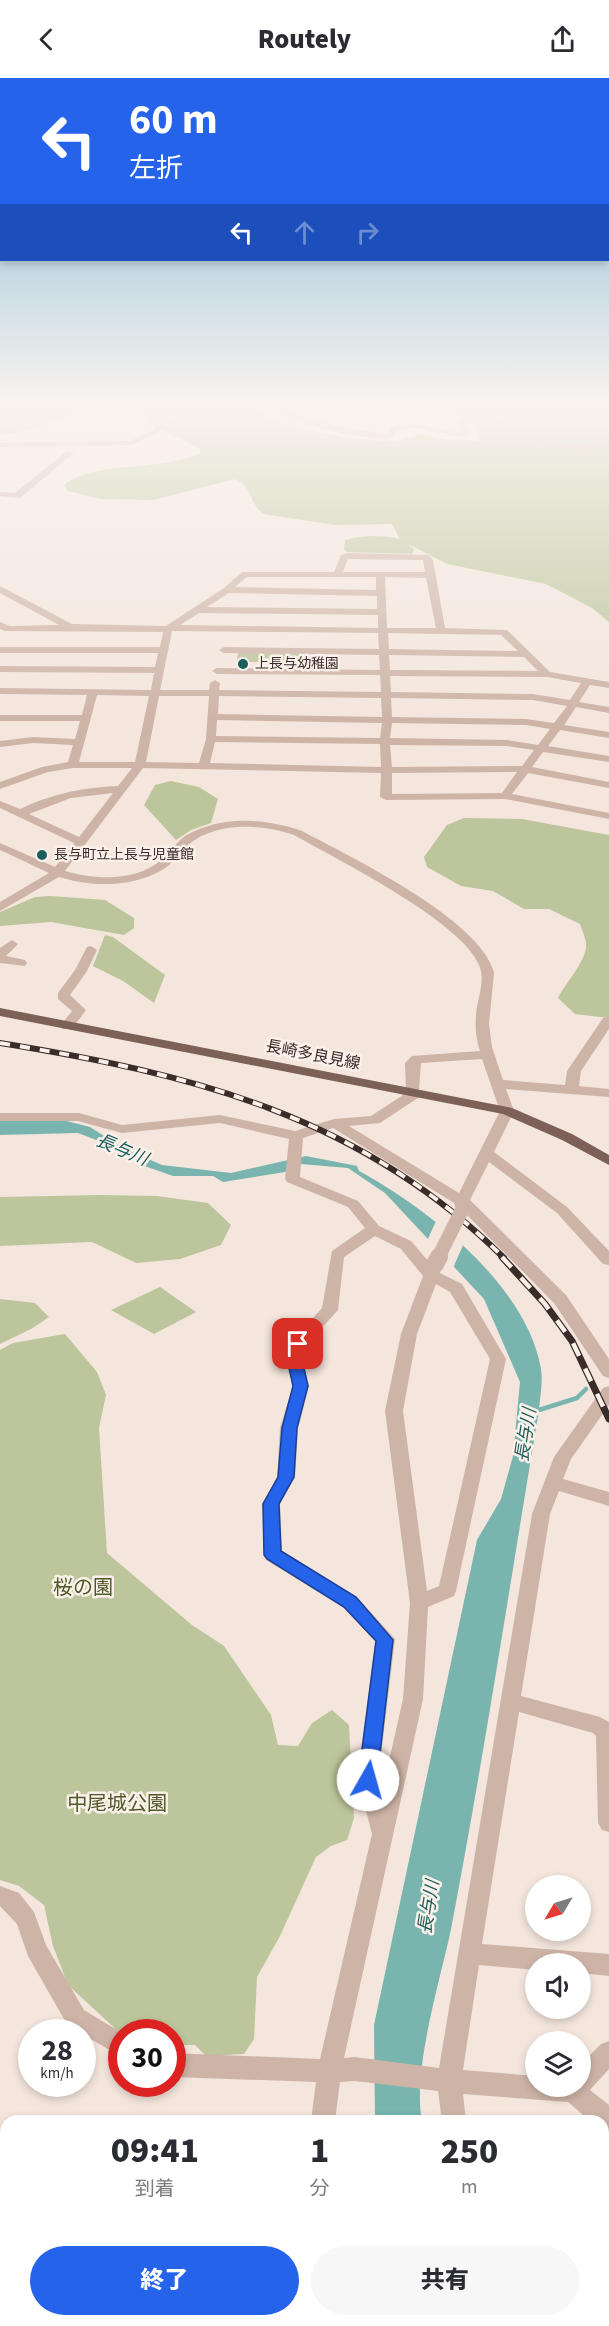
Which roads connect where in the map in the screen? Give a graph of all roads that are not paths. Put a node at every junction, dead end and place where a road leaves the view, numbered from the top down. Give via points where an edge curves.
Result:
1 (338, 574) junction
2 (380, 574) junction
3 (430, 575) junction
4 (0, 589) edge
5 (227, 590) junction
6 (382, 592) junction
7 (198, 610) junction
8 (382, 612) junction
9 (4, 627) edge
10 (71, 627) junction
11 (170, 629) junction
12 (226, 630) junction
13 (382, 631) junction
14 (441, 631) junction
15 (0, 650) edge
16 (164, 650) junction
17 (224, 650) junction
18 (383, 653) junction
19 (526, 654) junction
20 (0, 669) edge
21 (159, 670) junction
22 (218, 671) junction
23 (385, 673) junction
24 (547, 674) junction
25 (587, 682) junction
26 (609, 685) edge
27 (0, 691) edge
28 (93, 693) junction
29 (155, 693) junction
30 (213, 693) junction
31 (385, 695) junction
32 (573, 704) junction
33 (609, 710) edge
34 (213, 717) junction
35 (0, 718) edge
36 (86, 718) junction
37 (387, 720) junction
38 (556, 726) junction
39 (609, 735) edge
40 (211, 740) junction
41 (385, 741) junction
42 (78, 742) junction
43 (0, 744) edge
44 (541, 747) junction
45 (609, 759) edge
46 (73, 765) junction
47 (140, 765) junction
48 (204, 765) junction
49 (524, 769) junction
50 (387, 770) junction
51 (609, 785) edge
52 (0, 786) edge
53 (122, 789) junction
54 (505, 796) junction
55 (0, 804) edge
56 (22, 813) junction
57 (609, 816) edge
58 (82, 843) junction
59 (0, 846) edge
60 (57, 873) junction
61 (0, 893) edge
62 (14, 900) junction
63 (0, 907) edge
64 (12, 944) dead end
65 (91, 950) dead end
66 (0, 957) edge
67 (21, 963) dead end
68 (0, 1012) edge
69 (608, 1021) edge
70 (67, 1026) junction
71 (486, 1055) junction
72 (498, 1084) junction
73 (571, 1089) junction
74 (414, 1093) junction
75 (609, 1093) edge
76 (507, 1111) junction
77 (0, 1117) edge
78 (334, 1122) junction
79 (296, 1144) junction
80 (487, 1154) junction
81 (609, 1161) edge
82 (462, 1205) junction
83 (374, 1229) junction
84 (609, 1260) edge
85 (433, 1269) junction
86 (609, 1372) edge
87 (609, 1392) edge
88 (553, 1484) junction
89 (609, 1499) edge
90 (418, 1603) junction
91 (511, 1702) junction
92 (608, 1777) edge
93 (609, 1824) edge
94 (382, 1834) junction
95 (0, 1896) edge
96 (469, 1954) junction
97 (609, 1965) edge
98 (108, 2037) edge
99 (609, 2052) edge
100 (186, 2066) edge
101 (329, 2072) junction
102 (591, 2072) edge
103 (449, 2081) junction
104 (525, 2085) edge
105 (586, 2097) edge
106 (324, 2115) edge
107 (453, 2115) edge
108 (603, 2115) edge

1 - 2 street
1 - 3 street via 344,557 349,556 425,557 429,560
1 - 5 street via 245,574
2 - 3 street
2 - 6 street
3 - 14 street
4 - 10 street
5 - 6 street
5 - 7 street
6 - 8 street
7 - 8 street
7 - 11 street
8 - 13 street
9 - 10 street
9 - 15 street
10 - 11 street
11 - 12 street
11 - 16 street
12 - 13 street
12 - 17 street
13 - 14 street
13 - 18 street
14 - 19 street via 504,632
15 - 16 street
16 - 21 street
17 - 18 street
17 - 22 street
18 - 19 street
18 - 23 street
19 - 24 street
20 - 21 street
21 - 29 street
22 - 23 street
22 - 30 street
23 - 24 street
23 - 31 street
24 - 25 street
25 - 26 street
25 - 32 street
27 - 28 street
28 - 29 street
28 - 36 street
29 - 30 street
29 - 47 street
30 - 31 street
30 - 34 street
31 - 32 street via 533,697
31 - 37 street
32 - 33 street
32 - 38 street
34 - 37 street
34 - 40 street
35 - 36 street
36 - 42 street
37 - 38 street
37 - 41 street
38 - 39 street
38 - 44 street
40 - 41 street
40 - 48 street
41 - 44 street
41 - 50 street
42 - 43 street via 33,740
42 - 46 street
44 - 45 street
44 - 49 street
46 - 47 street
46 - 52 street via 45,769
47 - 48 street
47 - 53 street
48 - 50 street
49 - 50 street
49 - 51 street
49 - 54 street
50 - 54 street via 386,797
53 - 56 street via 77,793 42,802
53 - 58 street
54 - 57 street
55 - 56 street
56 - 58 street
58 - 60 street
59 - 60 street
60 - 62 street
60 - 71 street via 101,881 142,874 161,867 184,842 219,828 262,824 298,833 419,902 482,954 488,982 482,1022
61 - 62 street
62 - 63 street
64 - 66 street
65 - 70 street via 63,996 80,1010
66 - 67 street
68 - 70 main road, 長崎多良見線
69 - 73 street via 574,1071
70 - 74 main road, 長崎多良見線
71 - 72 street
71 - 74 street via 417,1059 412,1063
72 - 73 street
72 - 76 street
73 - 75 street
74 - 76 main road, 長崎多良見線
74 - 78 street via 375,1120
76 - 80 street
76 - 81 main road, 長崎多良見線 via 567,1137
77 - 79 street via 79,1117 122,1129 220,1119
78 - 79 street
78 - 82 street
79 - 83 street via 292,1179 353,1204
80 - 82 street
80 - 84 street via 562,1210
82 - 85 street, bridge
82 - 86 street via 560,1299
83 - 85 street via 406,1245
83 - 94 street via 337,1255 330,1310 292,1350 301,1386 289,1428 286,1477 271,1504 273,1555 350,1602 385,1640 368,1780
85 - 90 street via 409,1334 394,1411
85 - 90 street via 456,1288 498,1359 447,1591
87 - 88 street via 563,1457
88 - 89 street
88 - 91 street via 541,1514
90 - 94 street via 413,1699
91 - 92 street via 600,1726 606,1732
91 - 96 street
92 - 93 street
94 - 101 street
95 - 98 street via 11,1900 26,1919 36,1949 76,2018
96 - 97 street
96 - 103 street
99 - 102 street
100 - 101 street
101 - 103 street via 355,2069
101 - 106 street
103 - 104 street
103 - 107 street
105 - 108 street

